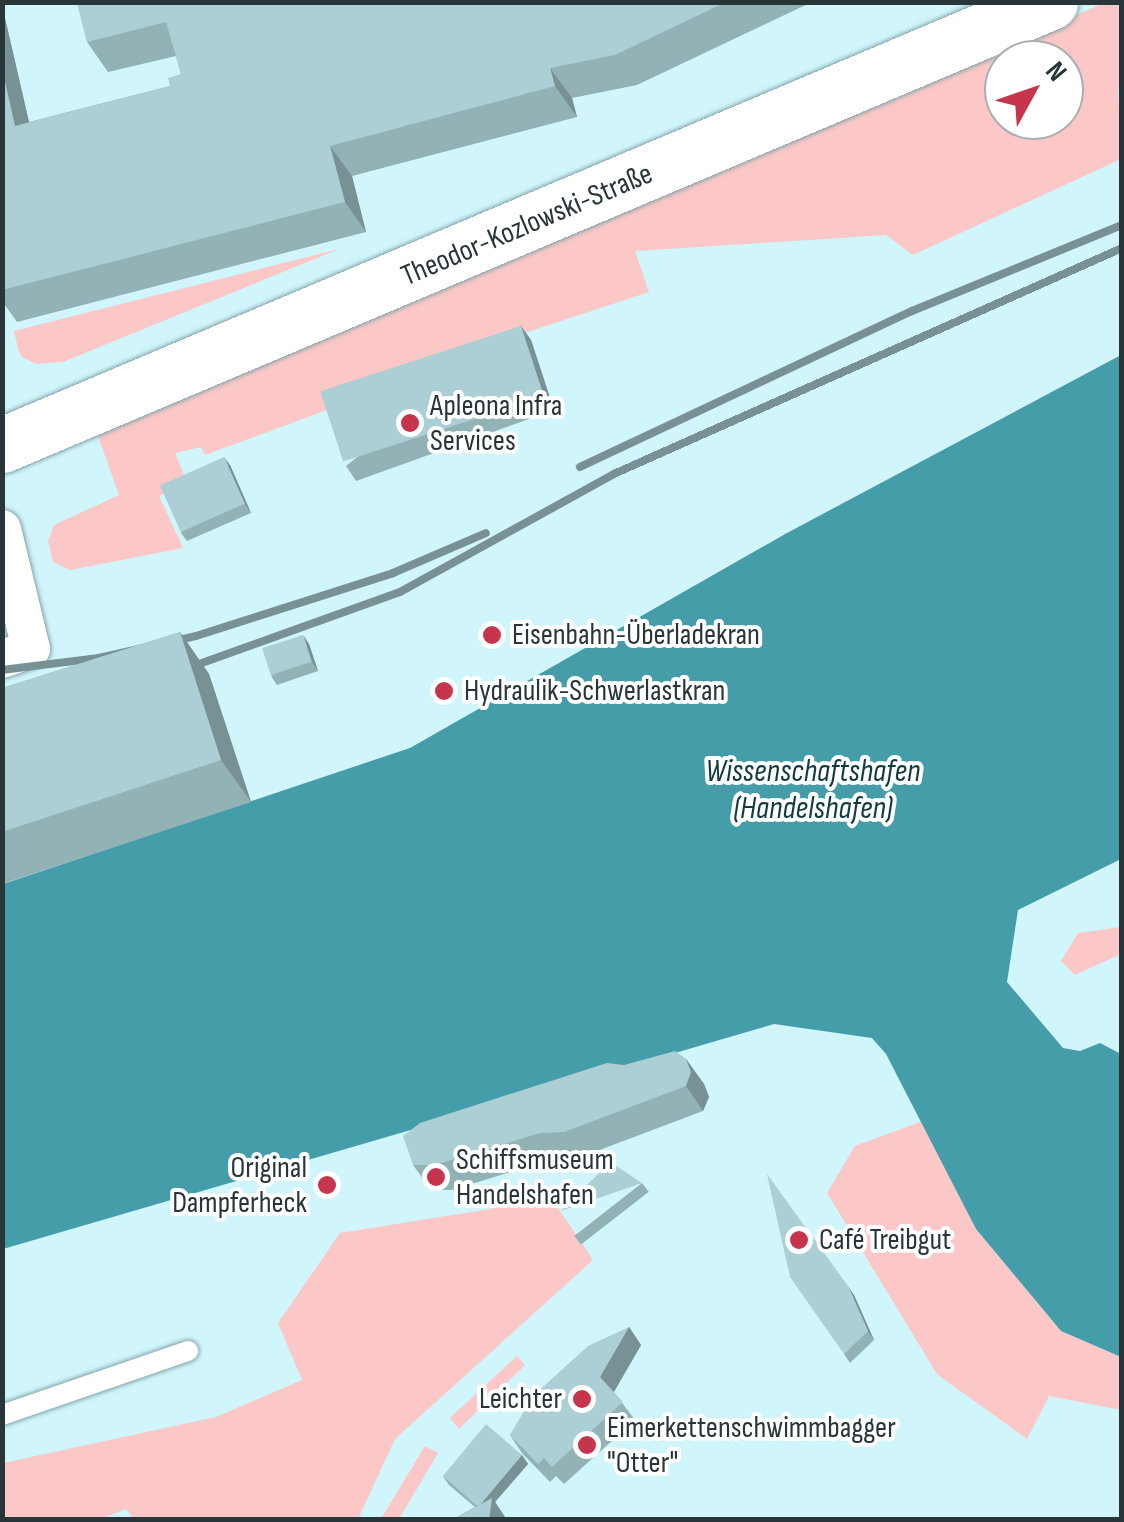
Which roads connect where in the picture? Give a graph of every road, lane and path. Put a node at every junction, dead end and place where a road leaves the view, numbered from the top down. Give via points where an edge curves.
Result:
1 (1050, 2) edge
2 (2, 445) edge
3 (2, 529) edge
4 (17, 654) edge
5 (188, 1351) dead end
6 (2, 1415) edge

1 - 2 main road, Theodor-Kozlowski-Straße
3 - 4 street
5 - 6 lane

